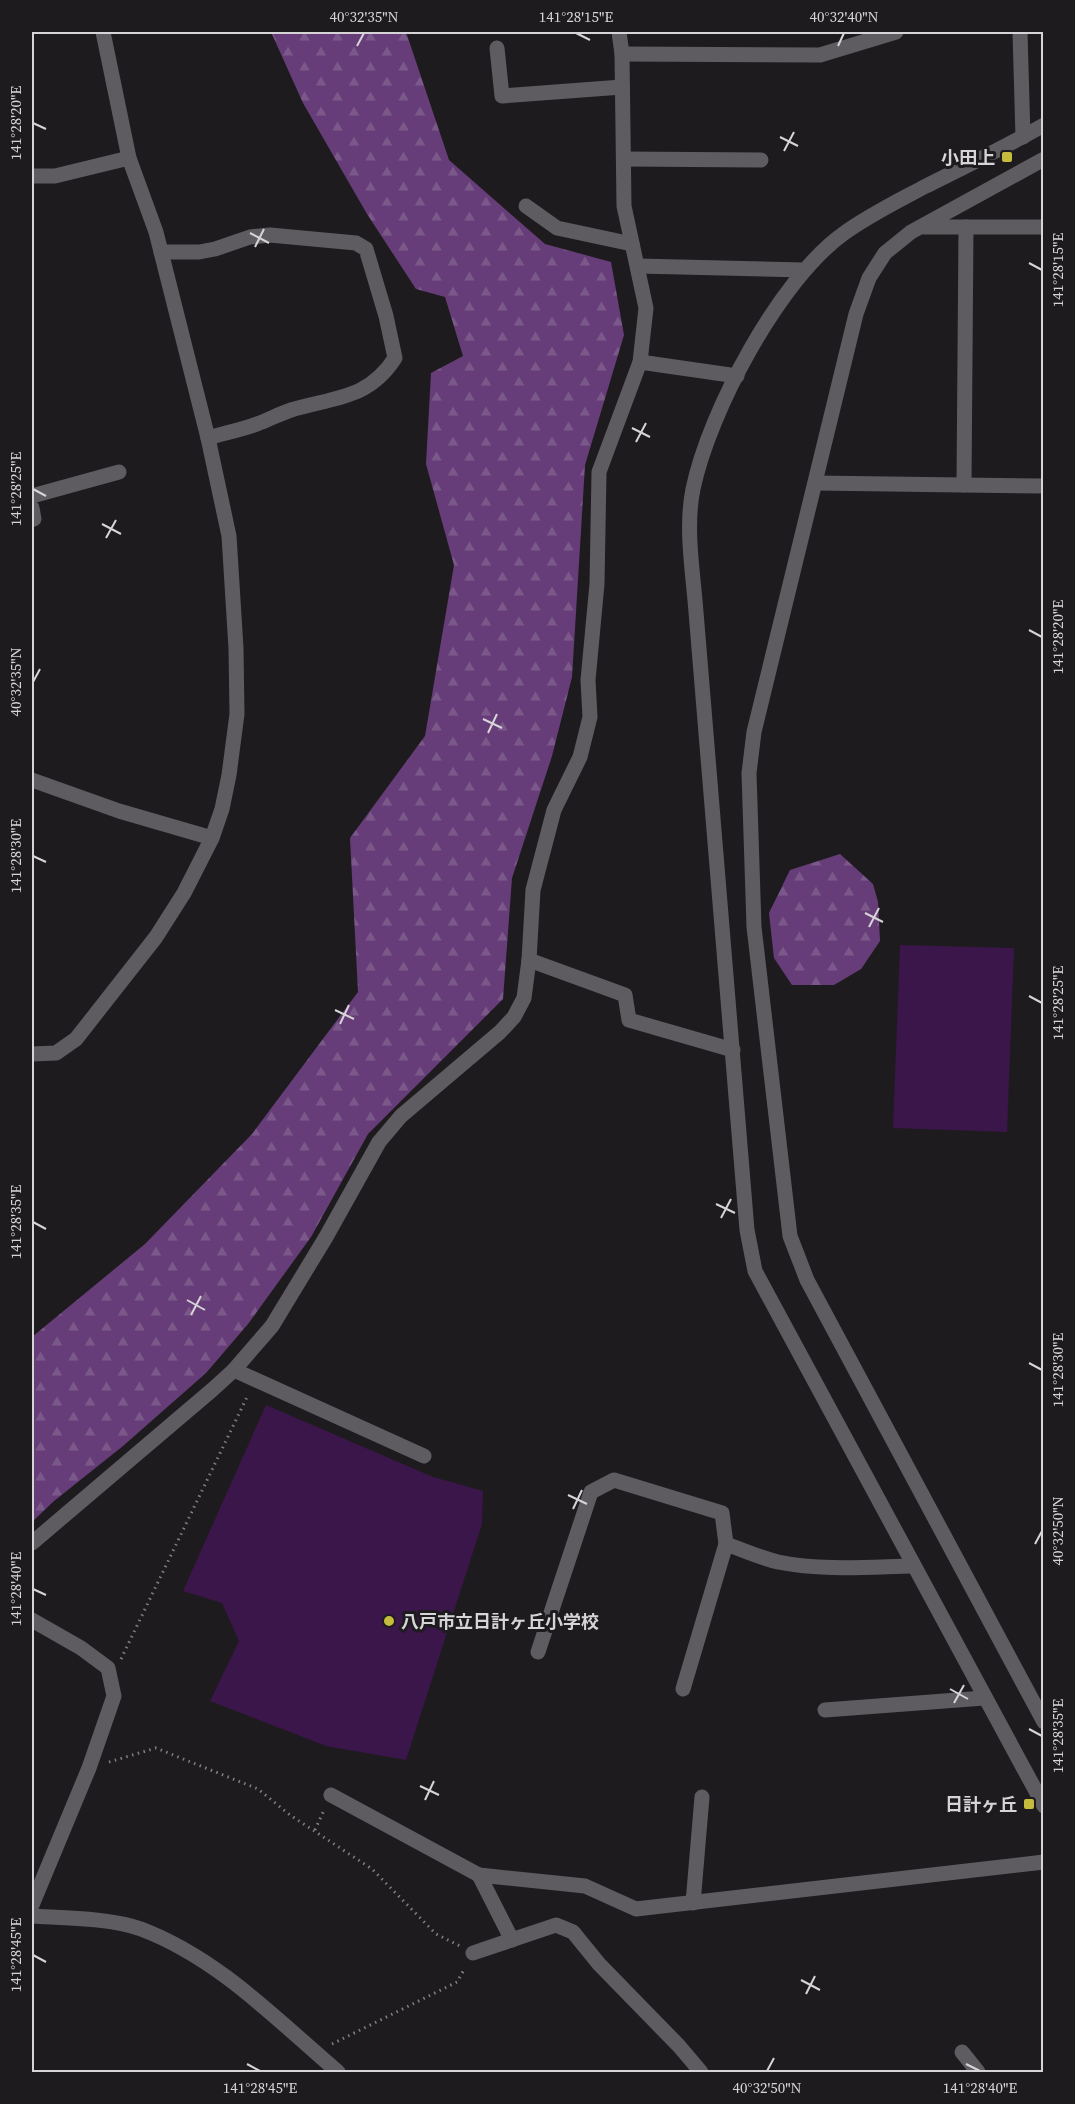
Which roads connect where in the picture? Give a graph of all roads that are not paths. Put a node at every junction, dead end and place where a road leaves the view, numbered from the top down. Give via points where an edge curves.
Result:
1 (103, 32) edge
2 (619, 32) edge
3 (896, 32) edge
4 (1020, 32) edge
5 (878, 34) edge
6 (497, 48) dead end
7 (622, 54) junction
8 (622, 87) junction
9 (1044, 125) edge
10 (1023, 136) junction
11 (129, 158) junction
12 (624, 159) junction
13 (1044, 159) edge
14 (761, 160) dead end
15 (32, 176) edge
16 (526, 206) dead end
17 (921, 227) junction
18 (966, 227) junction
19 (1044, 227) edge
20 (632, 244) junction
21 (161, 252) junction
22 (638, 266) junction
23 (804, 270) junction
24 (640, 362) junction
25 (737, 376) junction
26 (208, 438) junction
27 (119, 472) dead end
28 (815, 483) junction
29 (964, 485) junction
30 (1044, 486) edge
31 (32, 496) edge
32 (32, 508) edge
33 (32, 519) edge
34 (32, 780) edge
35 (212, 838) junction
36 (529, 960) junction
37 (733, 1050) junction
38 (32, 1054) edge
39 (234, 1370) junction
40 (424, 1456) dead end
41 (32, 1543) edge
42 (726, 1544) junction
43 (912, 1566) junction
44 (32, 1620) edge
45 (538, 1652) dead end
46 (683, 1689) dead end
47 (984, 1698) junction
48 (825, 1710) dead end
49 (1044, 1722) edge
50 (331, 1795) road end
51 (702, 1797) dead end
52 (1044, 1806) edge
53 (1044, 1862) edge
54 (479, 1875) junction
55 (693, 1903) junction
56 (32, 1905) edge
57 (32, 1916) edge
58 (512, 1940) junction
59 (473, 1953) road end
60 (962, 2052) dead end
61 (338, 2073) edge
62 (701, 2073) edge
63 (978, 2073) edge

1 - 11 street
2 - 7 street
3 - 5 street
4 - 10 street
5 - 7 street via 820,56
6 - 8 street via 502,96
7 - 8 street
8 - 12 street
9 - 10 street
10 - 23 street via 885,208 844,234
11 - 15 street via 55,176
11 - 21 street
12 - 14 street
12 - 20 street via 624,206
13 - 17 street
16 - 20 street via 556,228
17 - 18 street
17 - 28 street via 885,253 869,278 856,314
18 - 19 street
18 - 29 street
20 - 22 street
21 - 26 street
21 - 26 street via 199,252 270,235 356,243 366,249 386,316 395,358 379,378 349,396 290,410
22 - 23 street
22 - 24 street via 646,308
23 - 25 street via 784,296
24 - 25 street
24 - 36 street via 599,472 597,584 588,680 590,717 580,757 554,810 532,890
25 - 37 street via 699,465 691,516
26 - 35 street via 229,536 237,714 231,765
27 - 31 street
28 - 29 street
28 - 49 street via 754,732 749,773 754,927 790,1236 807,1280
29 - 30 street
32 - 33 street
34 - 35 street
35 - 38 street via 196,873 156,937 76,1039 56,1053
36 - 37 street via 625,995 629,1020
36 - 39 street via 524,998 514,1017 401,1116 379,1142 272,1326
37 - 43 street via 747,1230 755,1271
39 - 40 street
39 - 41 street
42 - 43 street via 777,1562 808,1566
42 - 45 street via 722,1513 614,1480 591,1492
42 - 46 street
43 - 47 street
44 - 56 street via 108,1668 114,1695 89,1768
47 - 48 street
47 - 52 street
50 - 54 street
51 - 55 street
53 - 55 street
54 - 55 street via 585,1886 636,1909
54 - 58 street
57 - 61 street via 88,1919 140,1929 198,1956
58 - 59 street
58 - 62 street via 556,1925 573,1932
60 - 63 street

